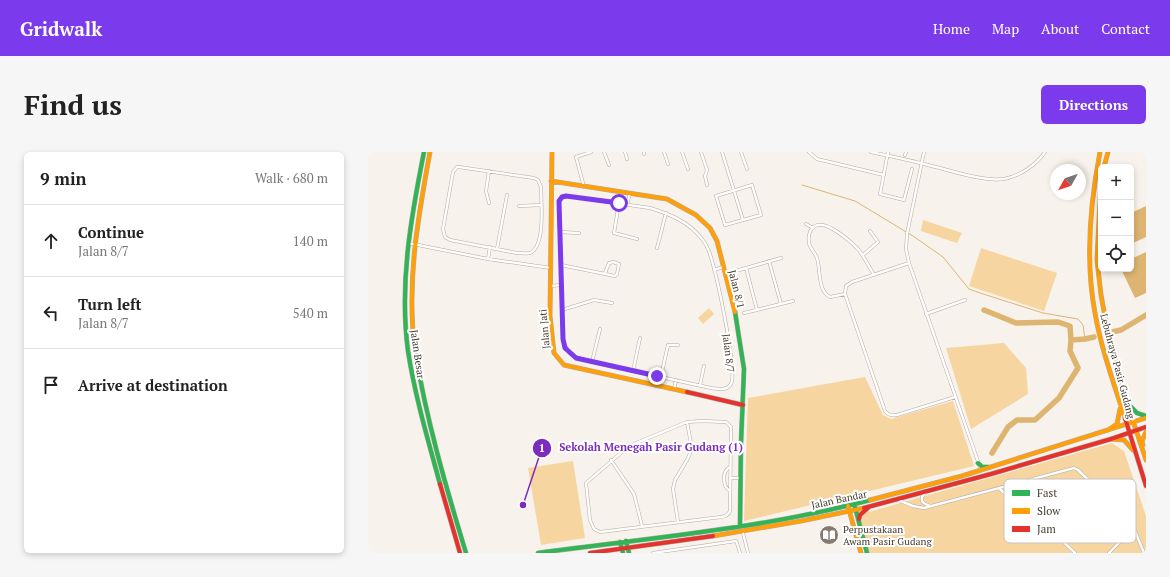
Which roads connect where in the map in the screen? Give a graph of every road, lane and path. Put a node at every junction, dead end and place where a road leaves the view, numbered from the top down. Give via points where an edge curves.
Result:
1 (424, 152) edge
2 (430, 152) edge
3 (552, 152) edge
4 (591, 152) edge
5 (604, 152) edge
6 (625, 152) edge
7 (664, 152) edge
8 (682, 152) edge
9 (702, 152) edge
10 (722, 152) edge
11 (742, 152) edge
12 (809, 152) edge
13 (871, 152) edge
14 (888, 152) edge
15 (924, 152) edge
16 (1045, 152) edge
17 (1100, 152) edge
18 (1108, 152) edge
19 (586, 153) edge
20 (887, 156) junction
21 (627, 160) dead end
22 (921, 163) junction
23 (668, 164) dead end
24 (1105, 164) edge
25 (609, 165) dead end
26 (688, 169) dead end
27 (747, 169) dead end
28 (912, 170) dead end
29 (489, 171) junction
30 (884, 175) junction
31 (551, 181) junction
32 (707, 185) dead end
33 (584, 187) junction
34 (734, 191) junction
35 (630, 192) junction
36 (507, 195) dead end
37 (1100, 200) edge
38 (489, 203) dead end
39 (619, 203) junction
40 (541, 205) junction
41 (627, 205) junction
42 (519, 206) dead end
43 (666, 213) junction
44 (743, 220) junction
45 (806, 224) dead end
46 (813, 228) junction
47 (870, 231) dead end
48 (560, 232) junction
49 (579, 233) dead end
50 (637, 239) dead end
51 (408, 243) junction
52 (415, 245) junction
53 (490, 247) junction
54 (657, 248) dead end
55 (497, 249) junction
56 (862, 255) junction
57 (781, 258) dead end
58 (488, 259) junction
59 (769, 261) junction
60 (909, 263) junction
61 (561, 265) junction
62 (723, 267) junction
63 (551, 268) junction
64 (746, 268) junction
65 (714, 270) junction
66 (605, 273) junction
67 (725, 274) junction
68 (874, 275) junction
69 (562, 285) junction
70 (550, 286) junction
71 (844, 294) junction
72 (965, 300) dead end
73 (793, 301) dead end
74 (612, 303) dead end
75 (781, 304) junction
76 (562, 310) junction
77 (757, 310) junction
78 (744, 313) dead end
79 (926, 314) junction
80 (600, 329) dead end
81 (640, 338) dead end
82 (678, 345) dead end
83 (592, 362) junction
84 (704, 366) dead end
85 (633, 371) junction
86 (661, 376) junction
87 (676, 380) junction
88 (700, 385) junction
89 (674, 390) junction
90 (955, 397) junction
91 (1127, 403) junction
92 (743, 405) junction
93 (1120, 406) junction
94 (1146, 417) edge
95 (687, 422) junction
96 (1134, 422) junction
97 (1126, 424) junction
98 (1146, 428) edge
99 (1108, 430) junction
100 (1136, 431) junction
101 (1146, 432) edge
102 (1128, 433) junction
103 (1111, 439) junction
104 (1143, 451) junction
105 (1136, 456) junction
106 (611, 460) junction
107 (1146, 460) edge
108 (978, 463) junction
109 (731, 467) junction
110 (991, 467) junction
111 (980, 470) junction
112 (993, 473) junction
113 (730, 478) junction
114 (741, 478) junction
115 (971, 479) junction
116 (1032, 479) edge
117 (1088, 479) edge
118 (1146, 486) edge
119 (1004, 487) edge
120 (999, 488) junction
121 (730, 491) junction
122 (928, 491) junction
123 (1004, 493) edge
124 (897, 500) junction
125 (854, 504) junction
126 (848, 506) junction
127 (930, 506) junction
128 (869, 507) junction
129 (856, 510) junction
130 (849, 511) junction
131 (858, 520) junction
132 (678, 522) junction
133 (642, 526) junction
134 (740, 526) junction
135 (1136, 532) edge
136 (743, 533) junction
137 (626, 541) junction
138 (620, 542) junction
139 (1065, 543) edge
140 (1119, 543) edge
141 (623, 551) edge
142 (628, 551) edge
143 (459, 552) edge
144 (466, 553) edge
145 (538, 553) edge
146 (590, 553) edge
147 (652, 553) edge
148 (740, 553) edge
149 (748, 553) edge
150 (861, 553) edge
151 (867, 553) edge
152 (1075, 553) edge
153 (1109, 553) edge
154 (1144, 553) edge

1 - 51 main road, Jalan Besar
2 - 52 main road, Jalan Besar
3 - 31 main road, Jalan Jati
4 - 19 street
5 - 25 street
6 - 21 street
7 - 23 street
8 - 26 street
9 - 32 street via 707,170 704,176
10 - 34 street
11 - 27 street
12 - 30 street via 817,159
13 - 20 street
14 - 20 street
15 - 22 street
16 - 22 street via 1030,167 1000,179 986,179
17 - 93 main road, Lebuhraya Pasir Gudang via 1090,221 1090,273 1098,328
18 - 24 main road
19 - 33 street via 576,157
20 - 22 street
20 - 30 street
22 - 60 street via 907,234 906,249
28 - 30 street via 903,200 880,194
29 - 38 street via 486,191
29 - 40 street via 536,178 540,184
29 - 53 street via 459,167 455,169 443,229 444,236 448,239
31 - 33 main road, Jalan 8/1
31 - 63 main road, Jalan Jati
33 - 35 main road, Jalan 8/1
34 - 44 street
34 - 44 street via 716,197 722,218 725,226
34 - 44 street via 752,185 757,200 761,215
35 - 41 street
35 - 62 main road, Jalan 8/1 via 668,199 680,204 703,221 716,238
36 - 55 street
37 - 91 main road, Lebuhraya Pasir Gudang via 1097,260 1107,327
39 - 41 street, Jalan 8/7
39 - 48 street, Jalan 8/7 via 562,197 559,203
39 - 50 street via 614,233
40 - 42 street
40 - 55 street via 540,239 533,250 526,254
41 - 43 street, Jalan 8/7
43 - 54 street
43 - 65 street, Jalan 8/7 via 689,226 700,237
45 - 46 street
46 - 56 street via 819,225 833,228
46 - 71 street via 809,234 809,242 817,258 824,292 830,297
47 - 56 street via 878,242
48 - 49 street
48 - 61 street, Jalan 8/7
51 - 52 street
51 - 143 main road, Jalan Besar via 405,293 410,366
52 - 58 street
52 - 144 main road, Jalan Besar via 412,312 416,362
53 - 55 street
53 - 58 street
56 - 68 street
57 - 59 street
58 - 63 street
59 - 64 street
59 - 75 street
60 - 68 street
60 - 79 street
61 - 66 street
61 - 69 street, Jalan 8/7
62 - 65 street
62 - 67 main road, Jalan 8/1
63 - 70 main road, Jalan Jati
64 - 67 street
64 - 77 street
65 - 88 street, Jalan 8/7 via 732,353 732,380 728,387 722,389
66 - 66 street via 616,276 620,264 609,263
67 - 92 main road, Jalan 8/1 via 743,358
68 - 71 street via 848,284
69 - 70 street
69 - 76 street, Jalan 8/7
70 - 89 main road, Jalan Jati via 554,352 563,365
71 - 90 street via 887,414 897,415
72 - 79 street
73 - 75 street
74 - 76 street via 594,300
75 - 77 street
76 - 83 street, Jalan 8/7 via 565,348 575,357
77 - 78 street
79 - 90 street
80 - 83 street
81 - 85 street
82 - 86 street via 668,345
83 - 85 street, Jalan 8/7
84 - 88 street
85 - 86 street, Jalan 8/7
86 - 87 street, Jalan 8/7
87 - 88 street, Jalan 8/7
87 - 89 street
89 - 92 main road, Jalan Jati
90 - 108 street
91 - 94 main road via 1137,413
91 - 96 main road, Lebuhraya Pasir Gudang
92 - 114 main road, Jalan 8/1
93 - 97 main road, Lebuhraya Pasir Gudang
93 - 99 main road via 1118,421
94 - 96 main road, Jalan Bandar
95 - 106 street via 629,446
95 - 109 street via 710,421 729,424
95 - 132 street via 692,449 673,489
96 - 97 main road, Jalan Bandar
96 - 100 main road, Lebuhraya Pasir Gudang
97 - 99 main road, Jalan Bandar
97 - 102 main road, Lebuhraya Pasir Gudang
98 - 100 main road, Jalan Bandar
99 - 110 main road, Jalan Bandar
100 - 102 main road, Jalan Bandar
100 - 104 main road, Lebuhraya Pasir Gudang
101 - 104 main road via 1142,441
102 - 103 main road, Jalan Bandar
102 - 105 main road, Lebuhraya Pasir Gudang
103 - 105 main road via 1124,440
103 - 112 main road, Jalan Bandar
104 - 107 main road, Lebuhraya Pasir Gudang
105 - 118 main road, Lebuhraya Pasir Gudang
106 - 133 street via 634,494
106 - 133 street via 586,482 592,527 600,532
108 - 110 main road via 982,467
108 - 111 street
109 - 113 street
109 - 121 street via 724,473 726,489
110 - 111 main road, Jalan Bandar
111 - 112 main road via 984,473
111 - 115 main road via 979,474
111 - 125 main road, Jalan Bandar
112 - 115 main road, Jalan Bandar
113 - 114 street
113 - 121 street
114 - 134 main road, Jalan 8/1
115 - 122 main road, Jalan Bandar
116 - 117 street via 1076,468
119 - 120 street
120 - 123 street
120 - 127 street
121 - 132 street via 730,511 727,516
122 - 124 main road, Jalan Bandar
122 - 127 street via 922,495 922,501
124 - 127 street via 918,508
124 - 128 main road, Jalan Bandar
125 - 126 main road, Jalan Bandar
125 - 129 main road
126 - 130 main road
126 - 134 main road, Jalan Bandar
128 - 129 main road, Jalan Bandar
128 - 131 main road
129 - 130 main road, Jalan Bandar
129 - 131 main road
130 - 136 main road, Jalan Bandar
130 - 150 main road
131 - 151 main road
132 - 133 street
134 - 137 main road, Jalan Bandar
135 - 154 street
136 - 142 main road, Jalan Bandar
136 - 149 street
137 - 138 main road, Jalan Bandar
137 - 142 main road
138 - 141 main road
138 - 145 main road, Jalan Bandar
139 - 152 street
140 - 153 street
141 - 142 main road, Jalan Bandar
141 - 146 main road, Jalan Bandar
147 - 148 street via 736,541

